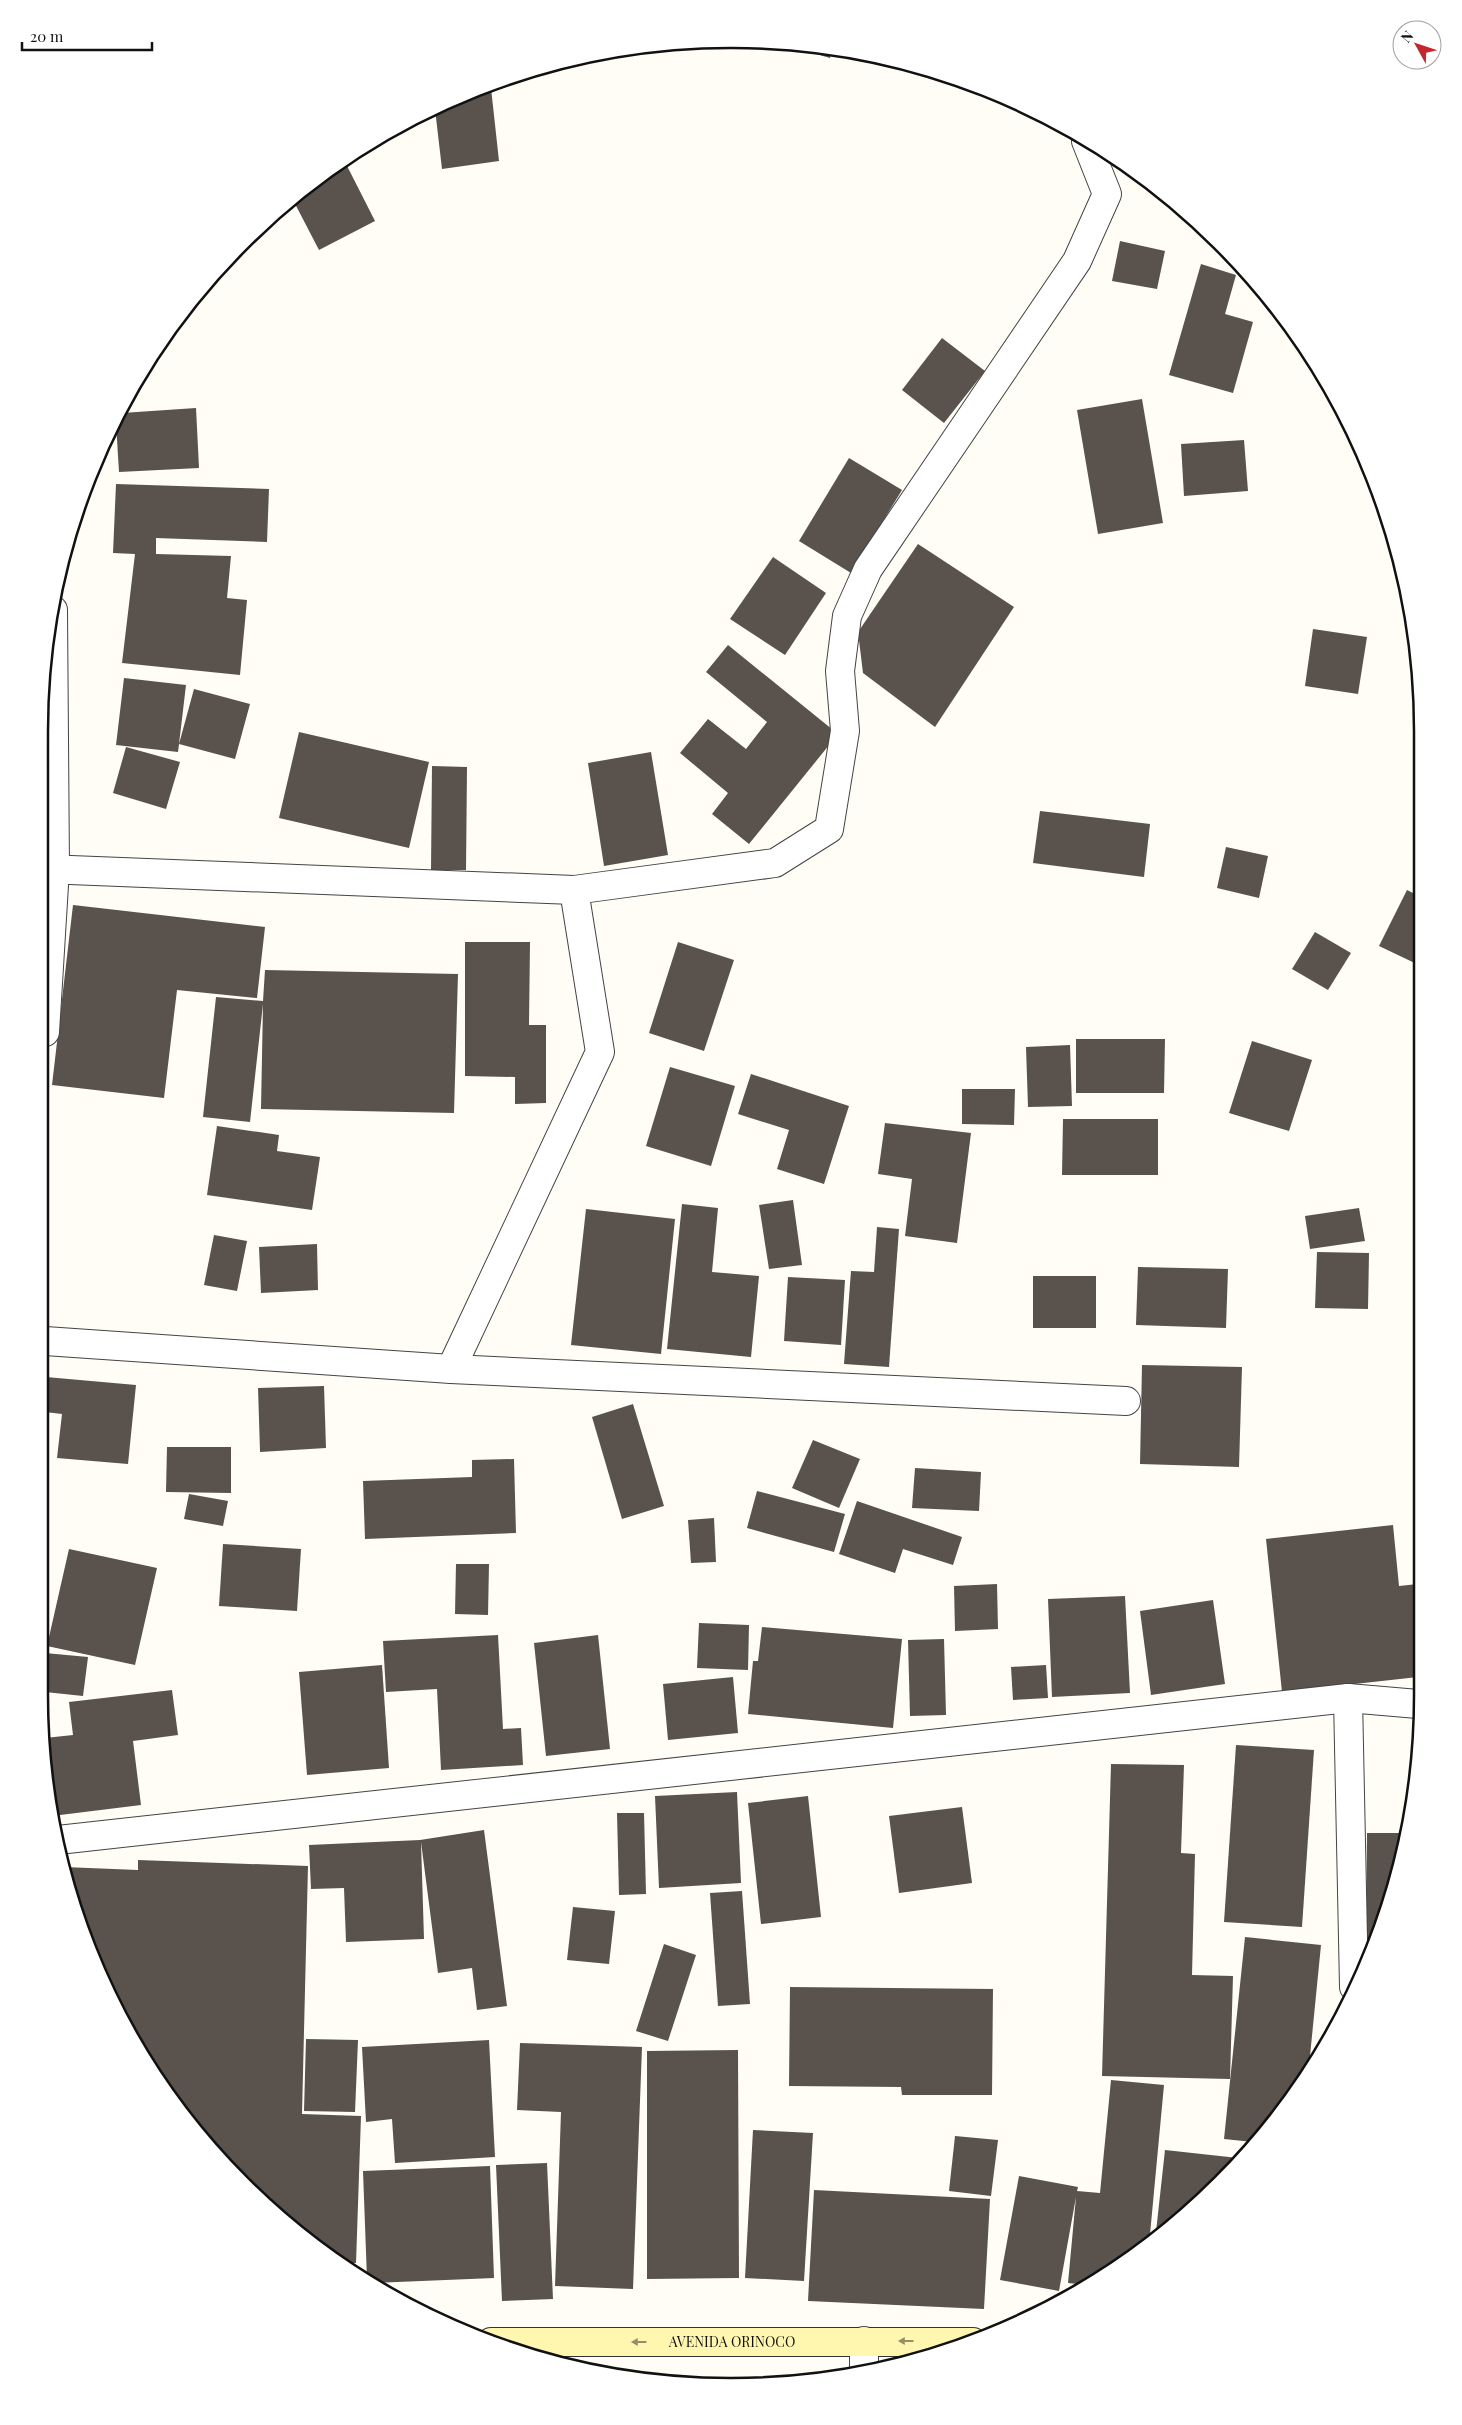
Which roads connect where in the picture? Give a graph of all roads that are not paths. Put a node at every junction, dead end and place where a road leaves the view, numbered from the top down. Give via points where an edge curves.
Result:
1 (1089, 149) edge
2 (53, 647) edge
3 (50, 869) edge
4 (574, 890) junction
5 (48, 934) edge
6 (48, 1341) edge
7 (451, 1369) junction
8 (1126, 1401) dead end
9 (1348, 1698) junction
10 (1414, 1704) edge
11 (64, 1839) edge
12 (1354, 1974) edge
13 (864, 2341) junction
14 (514, 2342) edge
15 (948, 2342) edge
16 (864, 2364) edge

1 - 4 street via 1107,194 1077,261 868,568 847,616 840,671 846,731 829,829 775,863
2 - 3 street
3 - 4 street
3 - 5 street
4 - 7 street via 600,1052
6 - 7 street
7 - 8 street
9 - 10 street
9 - 11 street
9 - 12 street
13 -> 14 main road, AVENIDA ORINOCO
15 -> 13 main road, AVENIDA ORINOCO
13 - 16 street

